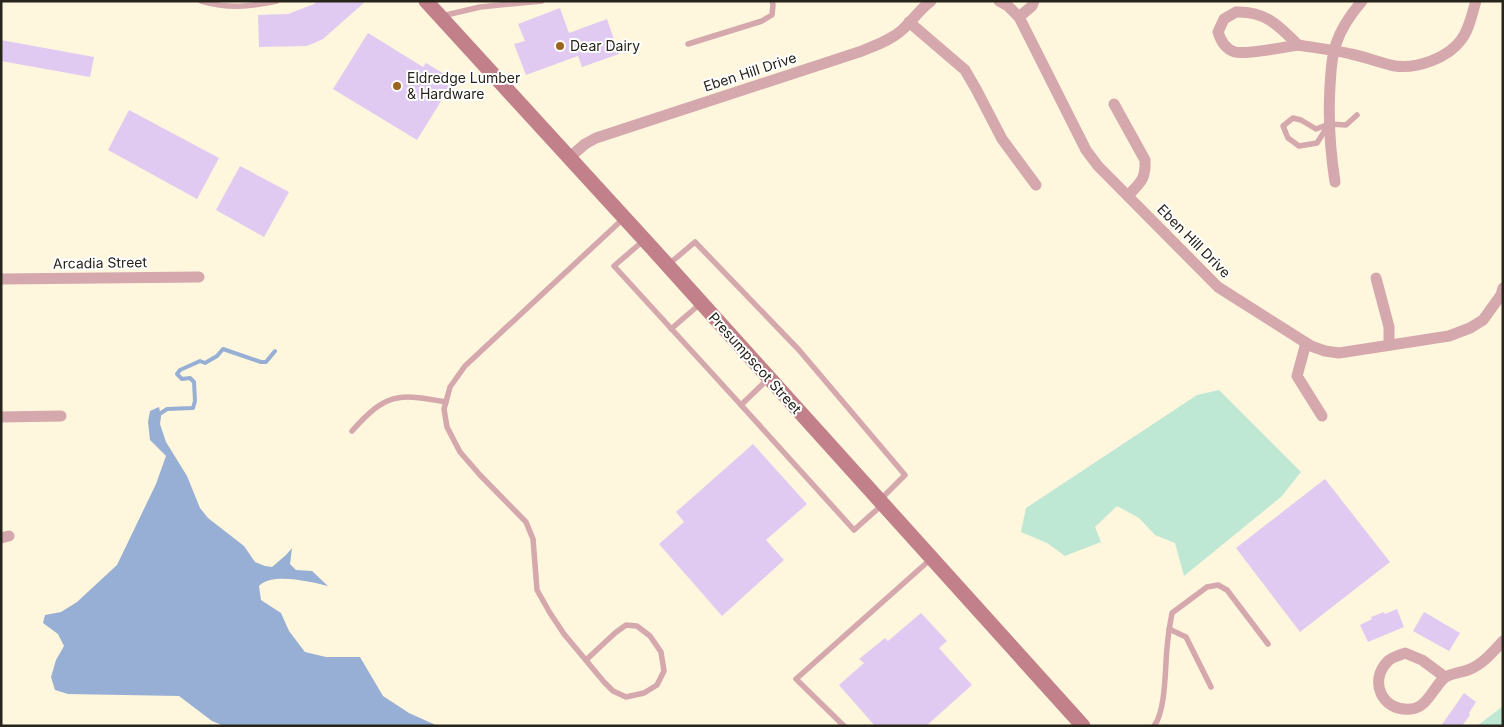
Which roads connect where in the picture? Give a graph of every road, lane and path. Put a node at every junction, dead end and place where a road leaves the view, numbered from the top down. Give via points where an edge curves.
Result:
1 (201, 1) edge
2 (277, 1) edge
3 (426, 1) edge
4 (542, 1) edge
5 (772, 1) edge
6 (931, 1) edge
7 (999, 1) edge
8 (1034, 1) edge
9 (1362, 1) edge
10 (1476, 1) edge
11 (440, 17) junction
12 (1018, 17) junction
13 (909, 22) junction
14 (688, 44) dead end
15 (1298, 45) junction
16 (1334, 51) junction
17 (1114, 104) dead end
18 (1357, 115) dead end
19 (1329, 124) junction
20 (570, 157) junction
21 (1335, 182) dead end
22 (1036, 185) dead end
23 (1128, 196) junction
24 (625, 217) junction
25 (645, 240) junction
26 (668, 266) junction
27 (199, 277) dead end
28 (1376, 278) dead end
29 (1, 280) edge
30 (1503, 288) edge
31 (702, 303) junction
32 (672, 329) junction
33 (1306, 343) junction
34 (1389, 346) junction
35 (769, 378) junction
36 (446, 402) junction
37 (741, 405) junction
38 (62, 416) dead end
39 (1322, 416) dead end
40 (1, 417) edge
41 (352, 431) dead end
42 (881, 502) junction
43 (932, 558) junction
44 (1170, 629) junction
45 (1503, 641) edge
46 (1268, 644) dead end
47 (586, 660) junction
48 (1444, 677) junction
49 (1211, 687) dead end
50 (844, 726) edge
51 (1083, 726) edge
52 (1154, 726) edge

1 - 2 lane via 219,6 250,6
3 - 11 street, Presumpscot Street
4 - 11 lane via 480,7
5 - 14 lane via 772,15 762,21
6 - 13 street, Eben Hill Drive
7 - 12 street, Eben Hill Drive
8 - 12 street
9 - 16 street via 1342,29
10 - 16 street via 1461,41 1439,58 1396,66
11 - 20 street, Presumpscot Street
12 - 23 street, Eben Hill Drive via 1086,150
13 - 20 street, Eben Hill Drive via 892,37 862,51 596,138
13 - 22 street via 965,70 1002,139
15 - 15 street via 1276,24 1250,12 1236,12 1224,19 1218,32 1223,44 1234,52 1248,53
15 - 16 street
16 - 19 street
17 - 23 street via 1145,160 1144,178
18 - 19 lane via 1346,125
19 - 19 lane via 1316,129 1292,118 1283,126 1288,138 1299,146 1317,143
19 - 21 street
20 - 24 street, Presumpscot Street
23 - 33 street, Eben Hill Drive via 1218,287
24 - 25 street, Presumpscot Street
24 - 36 lane via 465,366 450,387
25 - 26 street, Presumpscot Street
25 - 32 lane via 614,266
26 - 31 street, Presumpscot Street
26 - 42 lane via 695,242 799,350 905,475
27 - 29 street, Arcadia Street
28 - 34 street via 1389,327
30 - 34 street, Eben Hill Drive via 1483,320 1470,328 1449,336
31 - 32 lane
31 - 35 street, Presumpscot Street
32 - 37 lane
33 - 34 street, Eben Hill Drive via 1339,353
33 - 39 street via 1297,376
35 - 37 lane
35 - 42 street, Presumpscot Street
36 - 41 lane via 423,398 386,401
36 - 47 lane via 447,427 460,452 526,522 533,540 537,590 559,627
37 - 42 lane via 854,530
38 - 40 street
42 - 43 street, Presumpscot Street
43 - 50 lane via 796,679
43 - 51 street, Presumpscot Street
44 - 46 lane via 1172,613 1207,587 1218,584 1227,590
44 - 49 lane via 1186,637
44 - 52 lane via 1162,706
45 - 48 street via 1470,670
47 - 47 lane via 615,632 626,625 637,626 650,636 661,652 664,671 657,685 644,693 626,697 613,691
48 - 48 street via 1422,660 1405,653 1389,659 1380,673 1378,690 1385,702 1400,709 1413,709 1428,699

